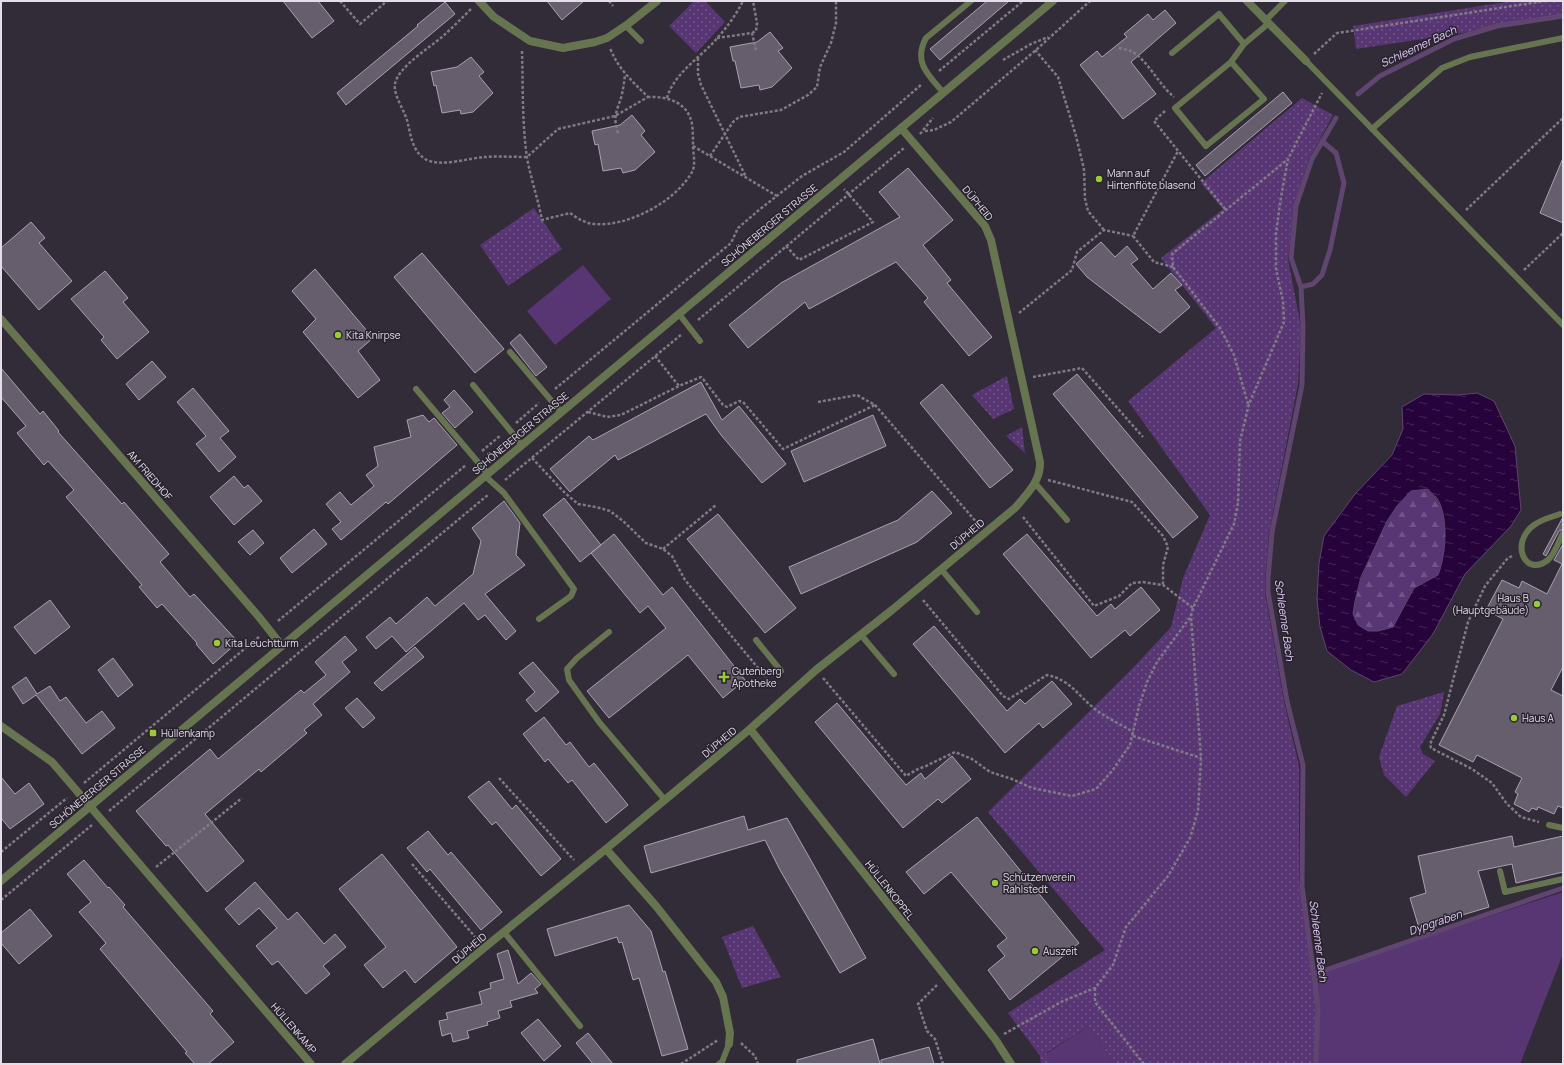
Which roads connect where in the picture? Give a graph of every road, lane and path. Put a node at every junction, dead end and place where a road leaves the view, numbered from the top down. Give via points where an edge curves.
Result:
1 (340, 1) edge
2 (387, 1) edge
3 (479, 1) edge
4 (609, 1) edge
5 (657, 1) edge
6 (743, 1) edge
7 (754, 1) edge
8 (836, 1) edge
9 (971, 1) edge
10 (1053, 1) edge
11 (1090, 1) edge
12 (1247, 1) edge
13 (1286, 1) edge
14 (1545, 1) edge
15 (613, 6) dead end
16 (472, 8) dead end
17 (1268, 22) junction
18 (626, 26) junction
19 (752, 33) junction
20 (1048, 37) junction
21 (717, 38) junction
22 (1563, 38) edge
23 (641, 41) dead end
24 (1244, 44) junction
25 (522, 48) dead end
26 (610, 48) dead end
27 (756, 50) dead end
28 (1036, 50) junction
29 (1172, 53) dead end
30 (698, 58) junction
31 (1306, 61) junction
32 (1231, 62) junction
33 (998, 63) dead end
34 (625, 75) junction
35 (1329, 85) junction
36 (943, 92) junction
37 (648, 97) junction
38 (667, 98) junction
39 (937, 113) dead end
40 (615, 116) junction
41 (1563, 118) edge
42 (901, 128) junction
43 (1372, 129) junction
44 (924, 131) junction
45 (618, 133) dead end
46 (725, 134) junction
47 (912, 141) junction
48 (693, 146) junction
49 (1178, 150) dead end
50 (710, 156) junction
51 (527, 157) junction
52 (1288, 159) junction
53 (746, 177) junction
54 (838, 181) junction
55 (849, 194) junction
56 (777, 196) dead end
57 (1458, 217) junction
58 (1104, 230) junction
59 (1563, 233) edge
60 (1133, 236) junction
61 (786, 246) junction
62 (1173, 267) junction
63 (1516, 277) junction
64 (679, 314) junction
65 (1, 319) edge
66 (1008, 322) junction
67 (1563, 325) edge
68 (689, 327) junction
69 (700, 341) dead end
70 (510, 352) dead end
71 (655, 356) junction
72 (1021, 379) junction
73 (473, 385) dead end
74 (679, 386) junction
75 (416, 388) dead end
76 (818, 402) dead end
77 (1249, 404) junction
78 (876, 405) junction
79 (561, 412) junction
80 (588, 412) junction
81 (1143, 437) dead end
82 (522, 445) junction
83 (532, 458) junction
84 (487, 475) junction
85 (1037, 480) junction
86 (497, 487) junction
87 (716, 505) dead end
88 (1015, 508) junction
89 (1560, 514) dead end
90 (1067, 520) dead end
91 (985, 532) junction
92 (1563, 533) edge
93 (663, 549) junction
94 (1521, 551) junction
95 (941, 569) junction
96 (1163, 585) junction
97 (915, 590) junction
98 (1193, 608) junction
99 (977, 612) dead end
100 (1191, 616) junction
101 (539, 619) dead end
102 (609, 632) dead end
103 (861, 635) junction
104 (756, 640) dead end
105 (282, 646) junction
106 (816, 670) junction
107 (781, 671) dead end
108 (894, 674) dead end
109 (768, 680) dead end
110 (1, 726) edge
111 (750, 729) junction
112 (1133, 732) junction
113 (1133, 736) junction
114 (1201, 758) junction
115 (499, 778) dead end
116 (242, 798) dead end
117 (665, 800) junction
118 (90, 807) junction
119 (100, 818) junction
120 (1549, 825) joint
121 (1563, 828) edge
122 (606, 850) junction
123 (412, 864) dead end
124 (582, 869) junction
125 (1500, 871) dead end
126 (148, 874) junction
127 (1563, 879) edge
128 (1, 881) edge
129 (1, 900) edge
130 (504, 932) junction
131 (484, 948) junction
132 (946, 977) junction
133 (1095, 988) junction
134 (580, 1026) dead end
135 (730, 1033) junction
136 (995, 1039) junction
137 (730, 1044) joint
138 (311, 1064) edge
139 (345, 1064) edge
140 (682, 1064) edge
141 (719, 1064) edge
142 (758, 1064) edge
143 (943, 1064) edge
144 (1011, 1064) edge
145 (1144, 1064) edge

1 - 2 path via 360,24
3 - 18 street via 494,17 530,41 563,48 607,38
4 - 15 path
5 - 18 street
6 - 21 path
7 - 19 path via 756,31
8 - 46 path via 836,23 831,43 820,67 817,87 808,96 781,110 739,117
9 - 36 lane via 926,38 920,52 926,72
10 - 36 street, SCHÖNEBERGER STRASSE
11 - 20 path
12 - 17 street
13 - 17 lane
14 - 31 path via 1337,33
16 - 51 path via 410,63 400,73 395,84 399,103 407,117 412,142 427,160 440,163 485,157
17 - 24 lane
17 - 31 street
18 - 23 lane
19 - 21 path
19 - 27 path
20 - 28 path
20 - 33 path
21 - 30 path
22 - 43 lane via 1470,57 1442,68
24 - 29 lane via 1219,14
24 - 32 lane
25 - 51 path
26 - 34 path
28 - 44 path via 951,122 934,130
28 - 58 path via 1058,77 1084,169 1088,210
30 - 38 path via 676,79 669,89
30 - 46 path via 701,86
31 - 35 lane
32 - 32 lane via 1175,108 1206,146 1264,99
34 - 37 path
34 - 40 path
35 - 43 lane
35 - 52 path via 1320,95
36 - 42 street, SCHÖNEBERGER STRASSE
37 - 38 path
37 - 40 path
38 - 48 path via 689,114
39 - 44 path
40 - 45 path
40 - 51 path via 558,129
41 - 57 path
42 - 47 street, DÜPHEID
42 - 54 street, SCHÖNEBERGER STRASSE
43 - 57 lane
44 - 47 path
46 - 50 path
46 - 53 path
47 - 55 path
47 - 66 street, DÜPHEID via 985,226 995,254
48 - 50 path
48 - 51 path via 693,171 680,188 652,209 610,224 581,221 570,213 542,220
49 - 60 path
50 - 53 path
52 - 62 path via 1172,254
52 - 77 path via 1276,233 1276,268 1283,301 1284,322
53 - 56 path
54 - 55 path
54 - 64 street, SCHÖNEBERGER STRASSE
55 - 61 path
55 - 61 path via 873,222 799,260
57 - 63 lane
58 - 60 path
58 - 66 path via 1077,252 1072,270
59 - 63 path
60 - 62 path via 1154,262
61 - 68 path
62 - 77 path via 1220,328 1234,354
63 - 67 lane
64 - 68 lane
64 - 79 street, SCHÖNEBERGER STRASSE
65 - 105 street, AM FRIEDHOF
66 - 72 street, DÜPHEID
68 - 69 lane
68 - 71 path
70 - 79 lane
71 - 74 path
71 - 80 path
72 - 81 path via 1082,368
72 - 85 street, DÜPHEID via 1040,462
73 - 82 lane
74 - 78 path via 700,378 723,405 727,407 739,401 743,402 783,449
74 - 80 path via 621,415 607,417
75 - 84 lane
76 - 78 path via 857,395
77 - 98 path via 1240,441 1238,503 1234,524
78 - 91 path
79 - 82 street, SCHÖNEBERGER STRASSE
80 - 83 path
82 - 83 path
82 - 84 street, SCHÖNEBERGER STRASSE
83 - 86 path
83 - 93 path via 578,504 610,511 646,542
84 - 86 lane
84 - 105 street, SCHÖNEBERGER STRASSE
85 - 88 street, DÜPHEID
85 - 90 lane
85 - 96 path via 1132,502 1159,532 1168,547 1163,565
86 - 101 lane via 574,589 571,596
86 - 119 path
87 - 93 path
88 - 91 street, DÜPHEID
88 - 96 path via 1094,606 1119,596 1132,583
89 - 94 lane via 1532,526 1522,540
91 - 95 street, DÜPHEID
92 - 94 lane via 1549,559 1544,562 1530,564
93 - 109 path via 672,556 685,580
94 - 120 path via 1507,558 1478,599 1468,622 1444,715 1430,744 1431,748 1472,769 1492,783 1506,804 1522,817
95 - 97 street, DÜPHEID
95 - 99 lane
96 - 98 path
97 - 103 street, DÜPHEID
97 - 112 path via 1003,696 1009,699 1048,675 1059,677 1095,709
98 - 100 path
100 - 112 path via 1157,662 1147,682
100 - 114 path
102 - 117 lane via 567,669 569,680 599,722
103 - 106 street, DÜPHEID
103 - 108 lane
104 - 107 lane
105 - 118 street, SCHÖNEBERGER STRASSE
106 - 111 street, DÜPHEID
106 - 113 path via 906,776 955,752 972,759 990,772 1032,788 1072,796 1096,789 1130,746
110 - 118 street, HÜLLENKAMP via 52,762
111 - 117 street, DÜPHEID
111 - 132 street, HÜLLENKOPPEL
112 - 113 path
113 - 114 path
114 - 133 path via 1198,811 1190,838 1168,876 1126,927 1113,965
115 - 124 path
116 - 126 path
117 - 122 street, DÜPHEID
118 - 119 street, HÜLLENKAMP
118 - 128 street, SCHÖNEBERGER STRASSE
119 - 126 street, HÜLLENKAMP
119 - 129 path
120 - 121 lane
122 - 124 street, DÜPHEID
122 - 135 street via 656,906 716,982 723,997
123 - 131 path
124 - 130 street, DÜPHEID
125 - 127 lane via 1505,892
126 - 138 street, HÜLLENKAMP
130 - 131 street, DÜPHEID
130 - 134 lane
131 - 139 street, DÜPHEID
132 - 136 street, HÜLLENKOPPEL
132 - 143 path via 918,1004 927,1031 935,1039
133 - 136 path via 1063,1001
133 - 145 path via 1095,1002
135 - 137 street
135 - 140 path
135 - 142 path via 755,1056
136 - 144 street, HÜLLENKOPPEL
137 - 141 lane

